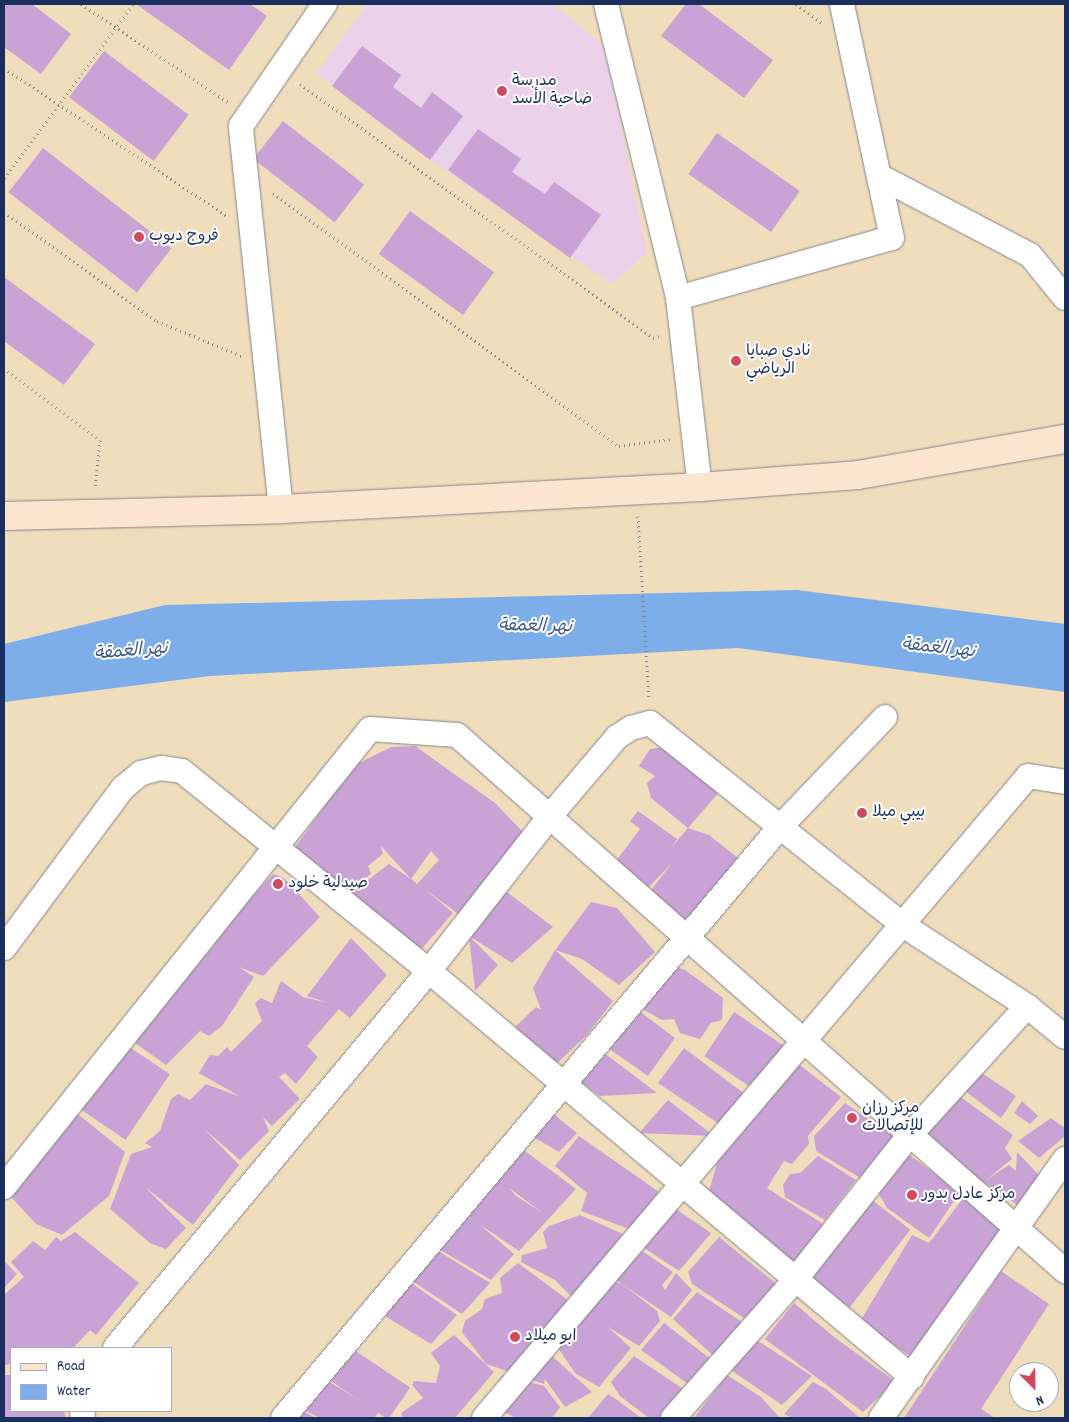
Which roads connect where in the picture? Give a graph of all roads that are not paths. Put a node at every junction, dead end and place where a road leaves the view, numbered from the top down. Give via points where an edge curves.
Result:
1 (325, 4) edge
2 (606, 4) edge
3 (842, 4) edge
4 (879, 176) junction
5 (678, 298) junction
6 (1065, 298) edge
7 (1065, 439) edge
8 (700, 487) junction
9 (281, 509) junction
10 (4, 516) edge
11 (885, 717) dead end
12 (1065, 782) edge
13 (550, 816) junction
14 (780, 827) junction
15 (273, 846) junction
16 (903, 925) junction
17 (688, 937) junction
18 (4, 948) edge
19 (429, 971) junction
20 (1028, 1006) junction
21 (1065, 1037) edge
22 (806, 1040) junction
23 (562, 1086) junction
24 (908, 1137) junction
25 (1065, 1159) edge
26 (682, 1186) junction
27 (4, 1188) edge
28 (1016, 1230) junction
29 (1065, 1272) edge
30 (795, 1280) junction
31 (116, 1347) edge
32 (912, 1378) junction
33 (283, 1418) edge
34 (484, 1418) edge
35 (673, 1418) edge
36 (881, 1418) edge

1 - 9 street via 241,126
2 - 5 street
3 - 4 street
4 - 5 street via 892,238
4 - 6 street via 1030,255
5 - 8 street
7 - 8 street via 858,475
8 - 9 street
9 - 10 street
11 - 14 street
12 - 16 street via 1028,776
13 - 14 street via 618,737 650,723
13 - 15 street via 457,735 370,729
13 - 17 street
13 - 19 street
14 - 16 street
14 - 17 street
15 - 18 street via 182,770 161,768 141,773 123,788
15 - 19 street
15 - 27 street
16 - 20 street
16 - 22 street
17 - 22 street
17 - 23 street
19 - 23 street
19 - 31 street
20 - 21 street
20 - 24 street
22 - 24 street
22 - 26 street
23 - 26 street
23 - 33 street
24 - 28 street
24 - 30 street
25 - 28 street
26 - 30 street
26 - 34 street
28 - 29 street
28 - 32 street
30 - 32 street
30 - 35 street
32 - 36 street

